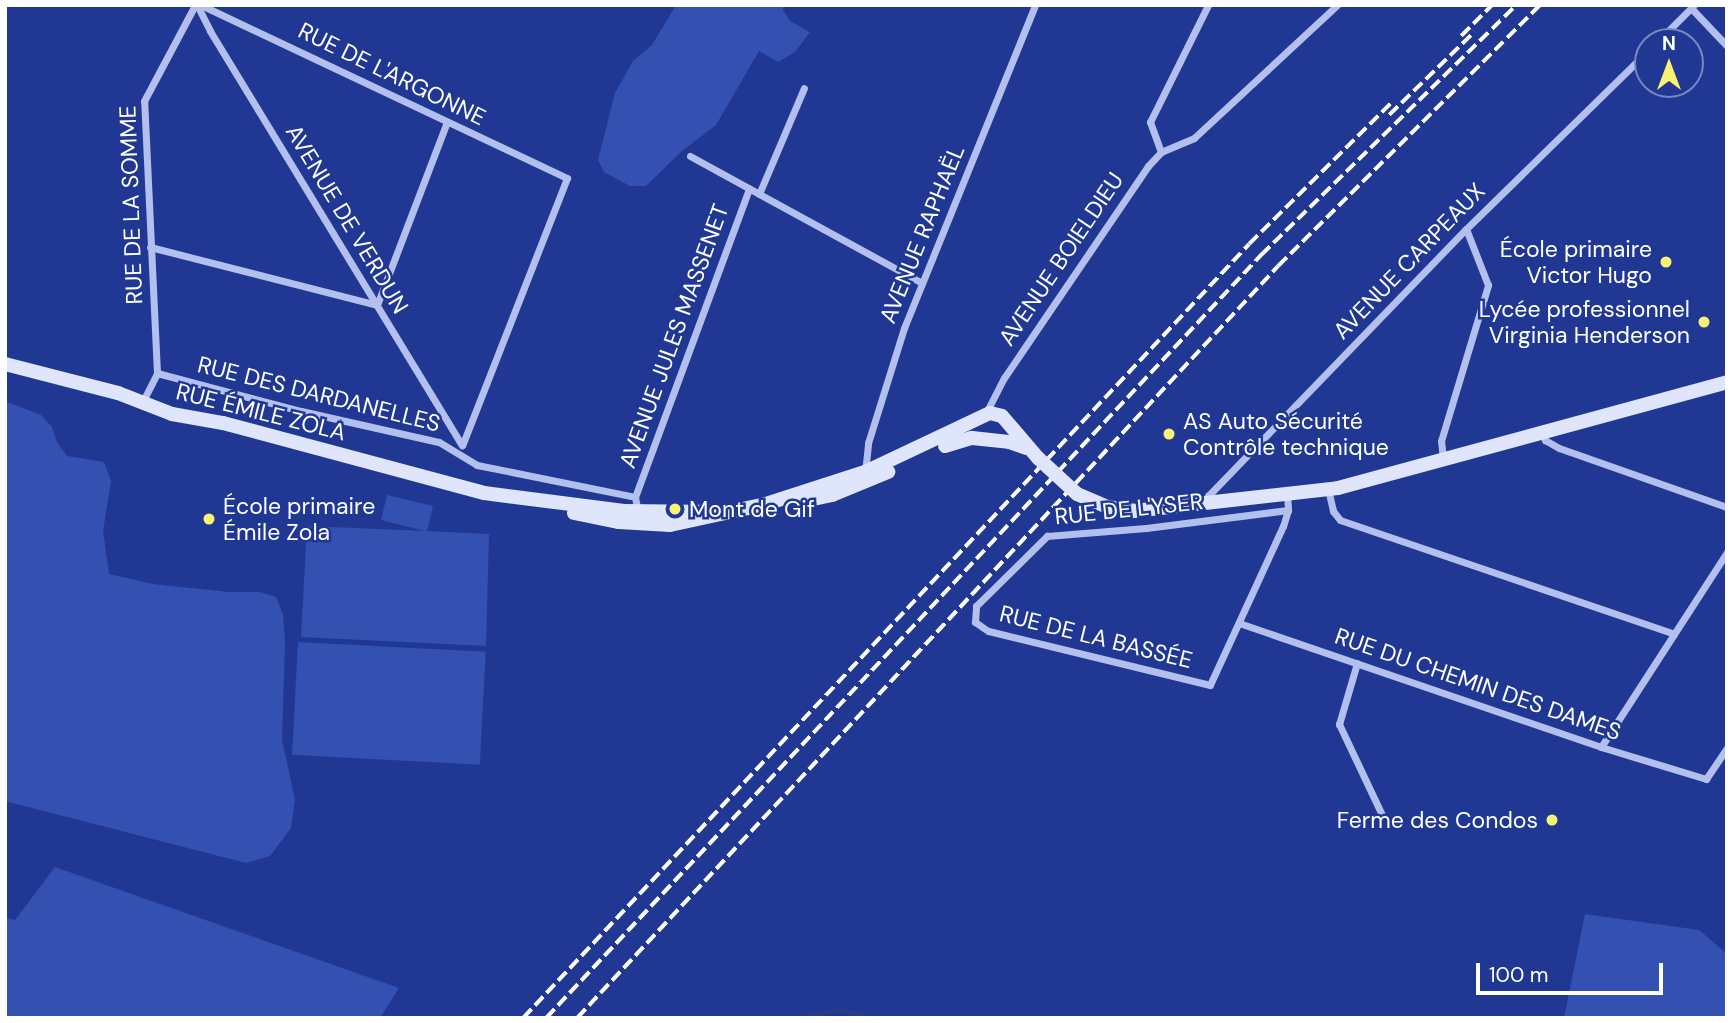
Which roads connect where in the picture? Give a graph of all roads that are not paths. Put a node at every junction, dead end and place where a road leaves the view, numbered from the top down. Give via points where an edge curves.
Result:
1 (198, 5) edge
2 (1035, 5) edge
3 (1208, 5) edge
4 (1337, 5) edge
5 (1693, 7) edge
6 (1671, 28) edge
7 (1727, 46) edge
8 (1634, 65) edge
9 (804, 88) dead end
10 (447, 122) junction
11 (1161, 152) junction
12 (690, 156) dead end
13 (749, 188) junction
14 (759, 194) junction
15 (1466, 229) junction
16 (150, 247) junction
17 (922, 283) junction
18 (377, 305) junction
19 (5, 364) edge
20 (157, 373) junction
21 (1727, 382) edge
22 (997, 390) junction
23 (142, 403) junction
24 (984, 416) junction
25 (1004, 419) junction
26 (1543, 436) junction
27 (992, 441) junction
28 (463, 444) junction
29 (457, 450) junction
30 (1033, 453) junction
31 (1444, 459) junction
32 (867, 477) junction
33 (1328, 489) junction
34 (1287, 494) junction
35 (635, 497) junction
36 (1205, 504) junction
37 (1727, 507) edge
38 (1288, 510) junction
39 (635, 518) junction
40 (1727, 552) edge
41 (975, 622) joint
42 (1239, 623) junction
43 (1674, 634) junction
44 (1357, 663) junction
45 (1601, 747) junction
46 (1727, 748) edge
47 (1382, 815) dead end

1 - 10 street, RUE DE L'ARGONNE
1 - 16 street, RUE DE LA SOMME via 145,100
1 - 18 street, AVENUE DE VERDUN via 210,32
2 - 17 street, AVENUE RAPHAËL
3 - 11 street via 1150,122
4 - 11 street via 1194,138
5 - 6 street
5 - 7 street
8 - 15 street, AVENUE CARPEAUX
9 - 14 street
10 - 18 street
10 - 28 street, RUE DE L'ARGONNE via 567,178
11 - 22 street, AVENUE BOIELDIEU
12 - 13 street
13 - 14 street
13 - 35 street, AVENUE JULES MASSENET
14 - 17 street
15 - 31 street via 1488,285 1441,441
15 - 36 street, AVENUE CARPEAUX
16 - 18 street
16 - 20 street, RUE DE LA SOMME
17 - 32 street, AVENUE RAPHAËL via 868,443
18 - 28 street, AVENUE DE VERDUN
19 - 23 main road, RUE ÉMILE ZOLA
20 - 23 street
20 - 29 street, RUE DES DARDANELLES
21 - 26 main road
22 - 24 street, AVENUE BOIELDIEU
22 - 25 street
23 - 39 main road, RUE ÉMILE ZOLA via 471,490 571,512
24 - 25 main road via 994,412
24 - 27 main road via 978,429
24 - 32 main road, RUE ÉMILE ZOLA
25 - 27 main road via 1005,436
25 - 30 main road
26 - 31 main road
26 - 37 street via 1559,447
27 - 30 main road
27 - 32 main road, RUE ÉMILE ZOLA via 955,441
28 - 29 street
29 - 35 street, RUE DES DARDANELLES via 477,465
30 - 36 main road, bridge via 1077,494 1098,504 1124,510
31 - 33 main road
32 - 39 main road, RUE ÉMILE ZOLA via 820,499 718,512 680,523
33 - 34 main road
33 - 43 street via 1340,520
34 - 36 main road
34 - 38 street
35 - 39 street
38 - 41 street, RUE DE L'YSER via 1047,536 976,606
38 - 42 street
40 - 43 street
41 - 42 street, RUE DE LA BASSÉE via 988,631 1210,685
42 - 44 street, RUE DU CHEMIN DES DAMES
43 - 45 street
44 - 45 street, RUE DU CHEMIN DES DAMES
44 - 47 street via 1339,724
45 - 46 street, RUE DU CHEMIN DES DAMES via 1706,779

